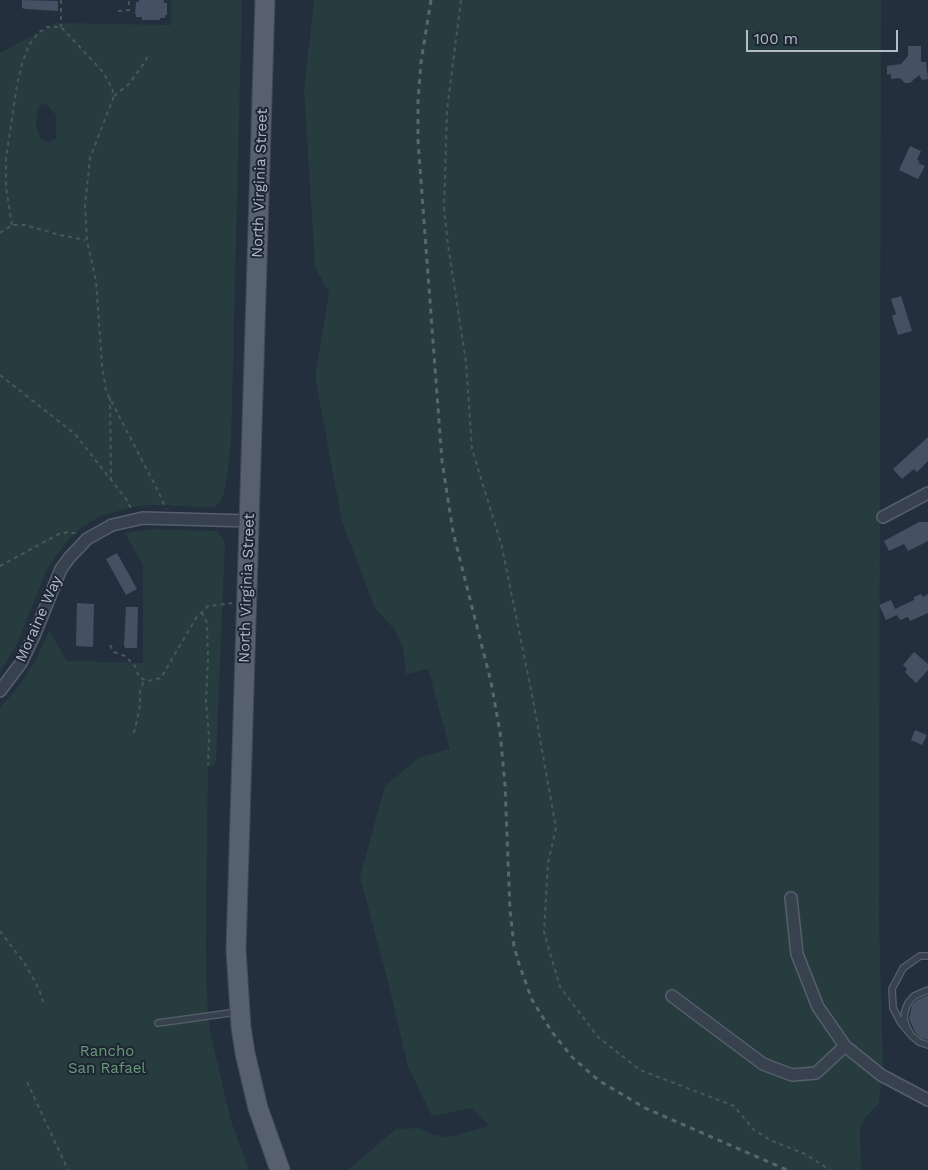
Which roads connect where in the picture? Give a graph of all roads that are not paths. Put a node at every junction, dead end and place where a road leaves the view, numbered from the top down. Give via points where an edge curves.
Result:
1 (265, 0) edge
2 (928, 493) edge
3 (883, 517) dead end
4 (250, 521) junction
5 (0, 691) edge
6 (791, 898) dead end
7 (928, 956) edge
8 (928, 990) edge
9 (672, 996) dead end
10 (240, 1012) junction
11 (158, 1024) dead end
12 (911, 1036) junction
13 (928, 1045) edge
14 (845, 1046) junction
15 (928, 1100) edge
16 (280, 1170) edge

1 - 4 main road, North Virginia Street
2 - 3 street
4 - 5 street, Moraine Way via 135,519 112,525 85,541 61,569 21,663
4 - 10 main road, North Virginia Street via 236,950
6 - 14 street via 797,954 818,1007
7 - 12 lane via 920,956 903,968 892,989 893,1008
8 - 12 lane via 914,996 905,1011 904,1020
9 - 14 street via 763,1064 792,1075 816,1073
10 - 11 lane
10 - 16 main road, North Virginia Street via 245,1053 258,1108
12 - 13 lane
14 - 15 street via 881,1075

